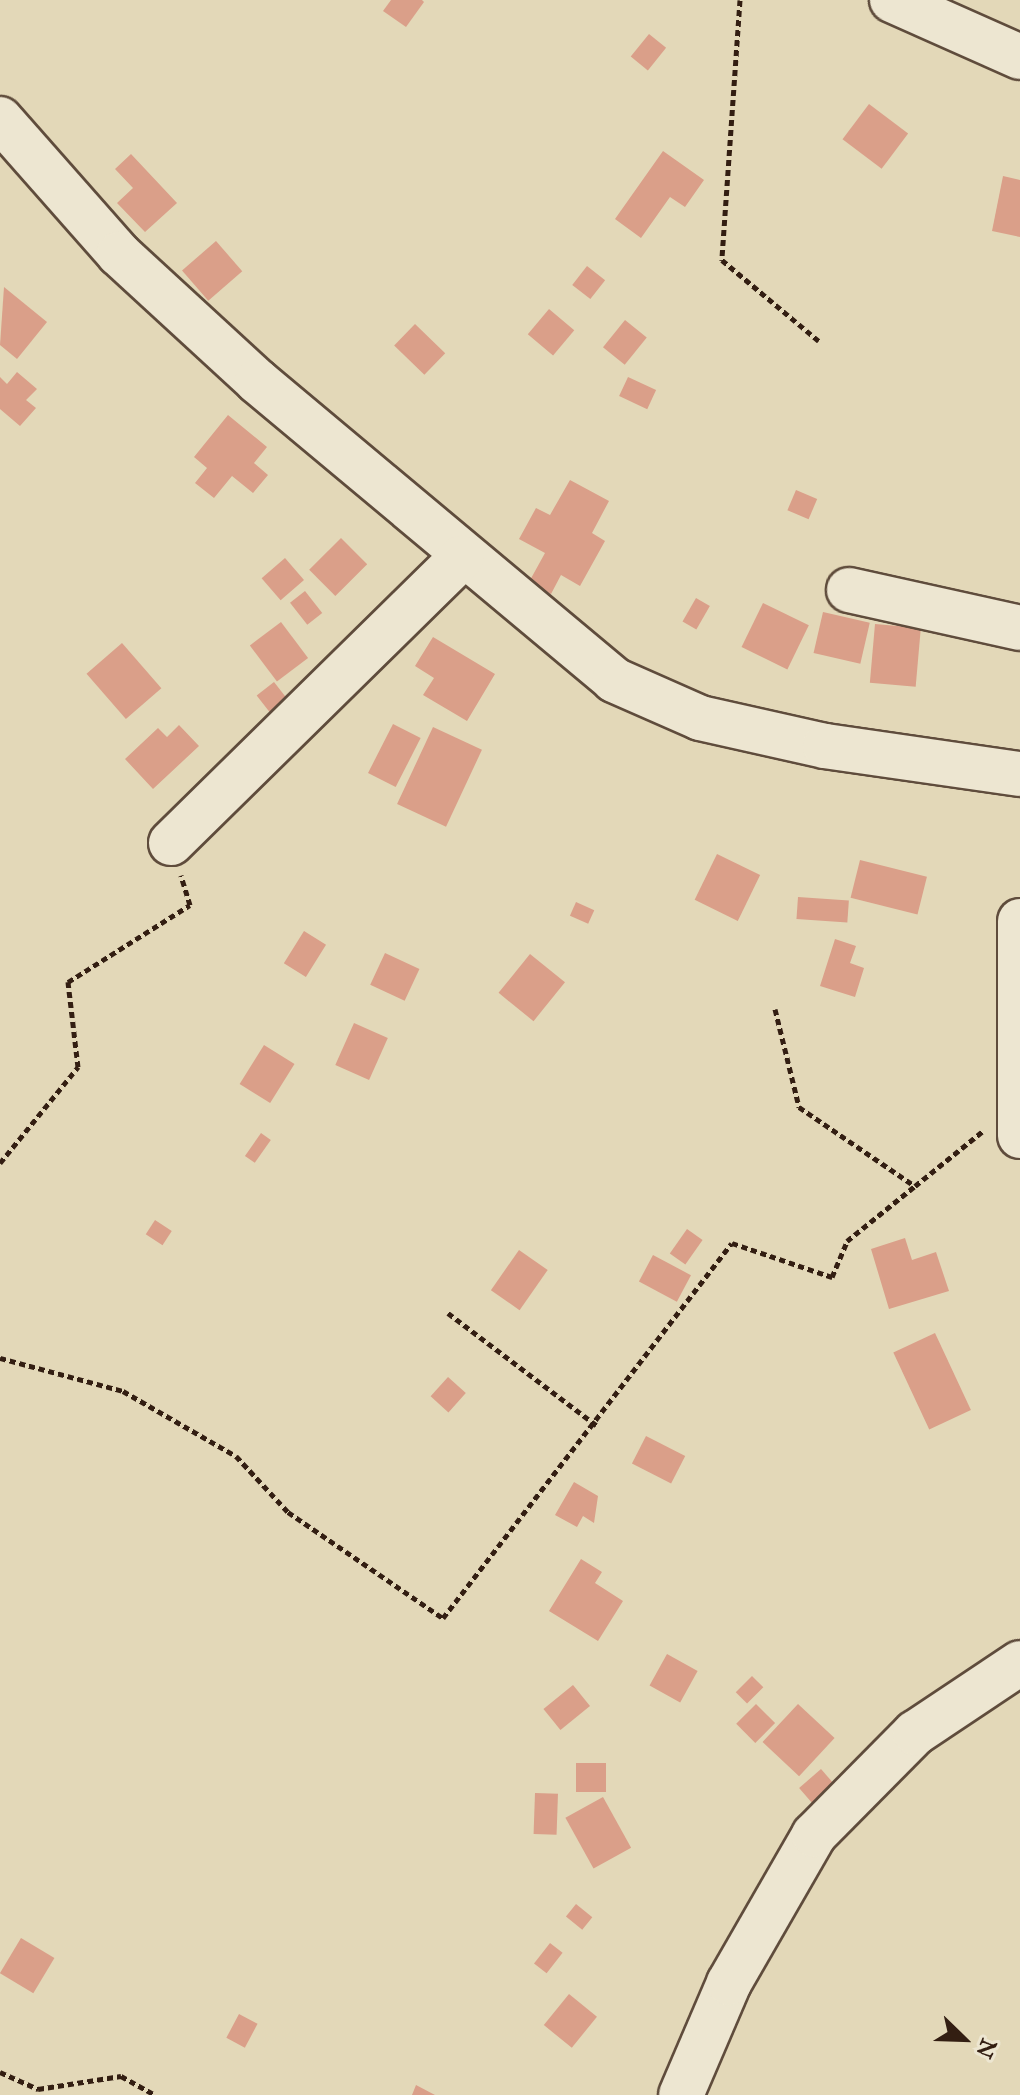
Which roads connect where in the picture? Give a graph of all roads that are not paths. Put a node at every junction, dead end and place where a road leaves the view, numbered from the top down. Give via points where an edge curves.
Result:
1 (892, 0) edge
2 (1020, 57) edge
3 (0, 119) edge
4 (461, 558) junction
5 (849, 590) dead end
6 (1020, 628) edge
7 (1020, 774) edge
8 (171, 843) road end
9 (1020, 921) edge
10 (1017, 1121) edge
11 (1020, 1663) edge
12 (681, 2095) edge

1 - 2 street
3 - 4 street via 119,254
4 - 7 street via 614,680 700,718 825,746
4 - 8 street
5 - 6 street
9 - 10 street
11 - 12 street via 915,1733 814,1835 729,1983

